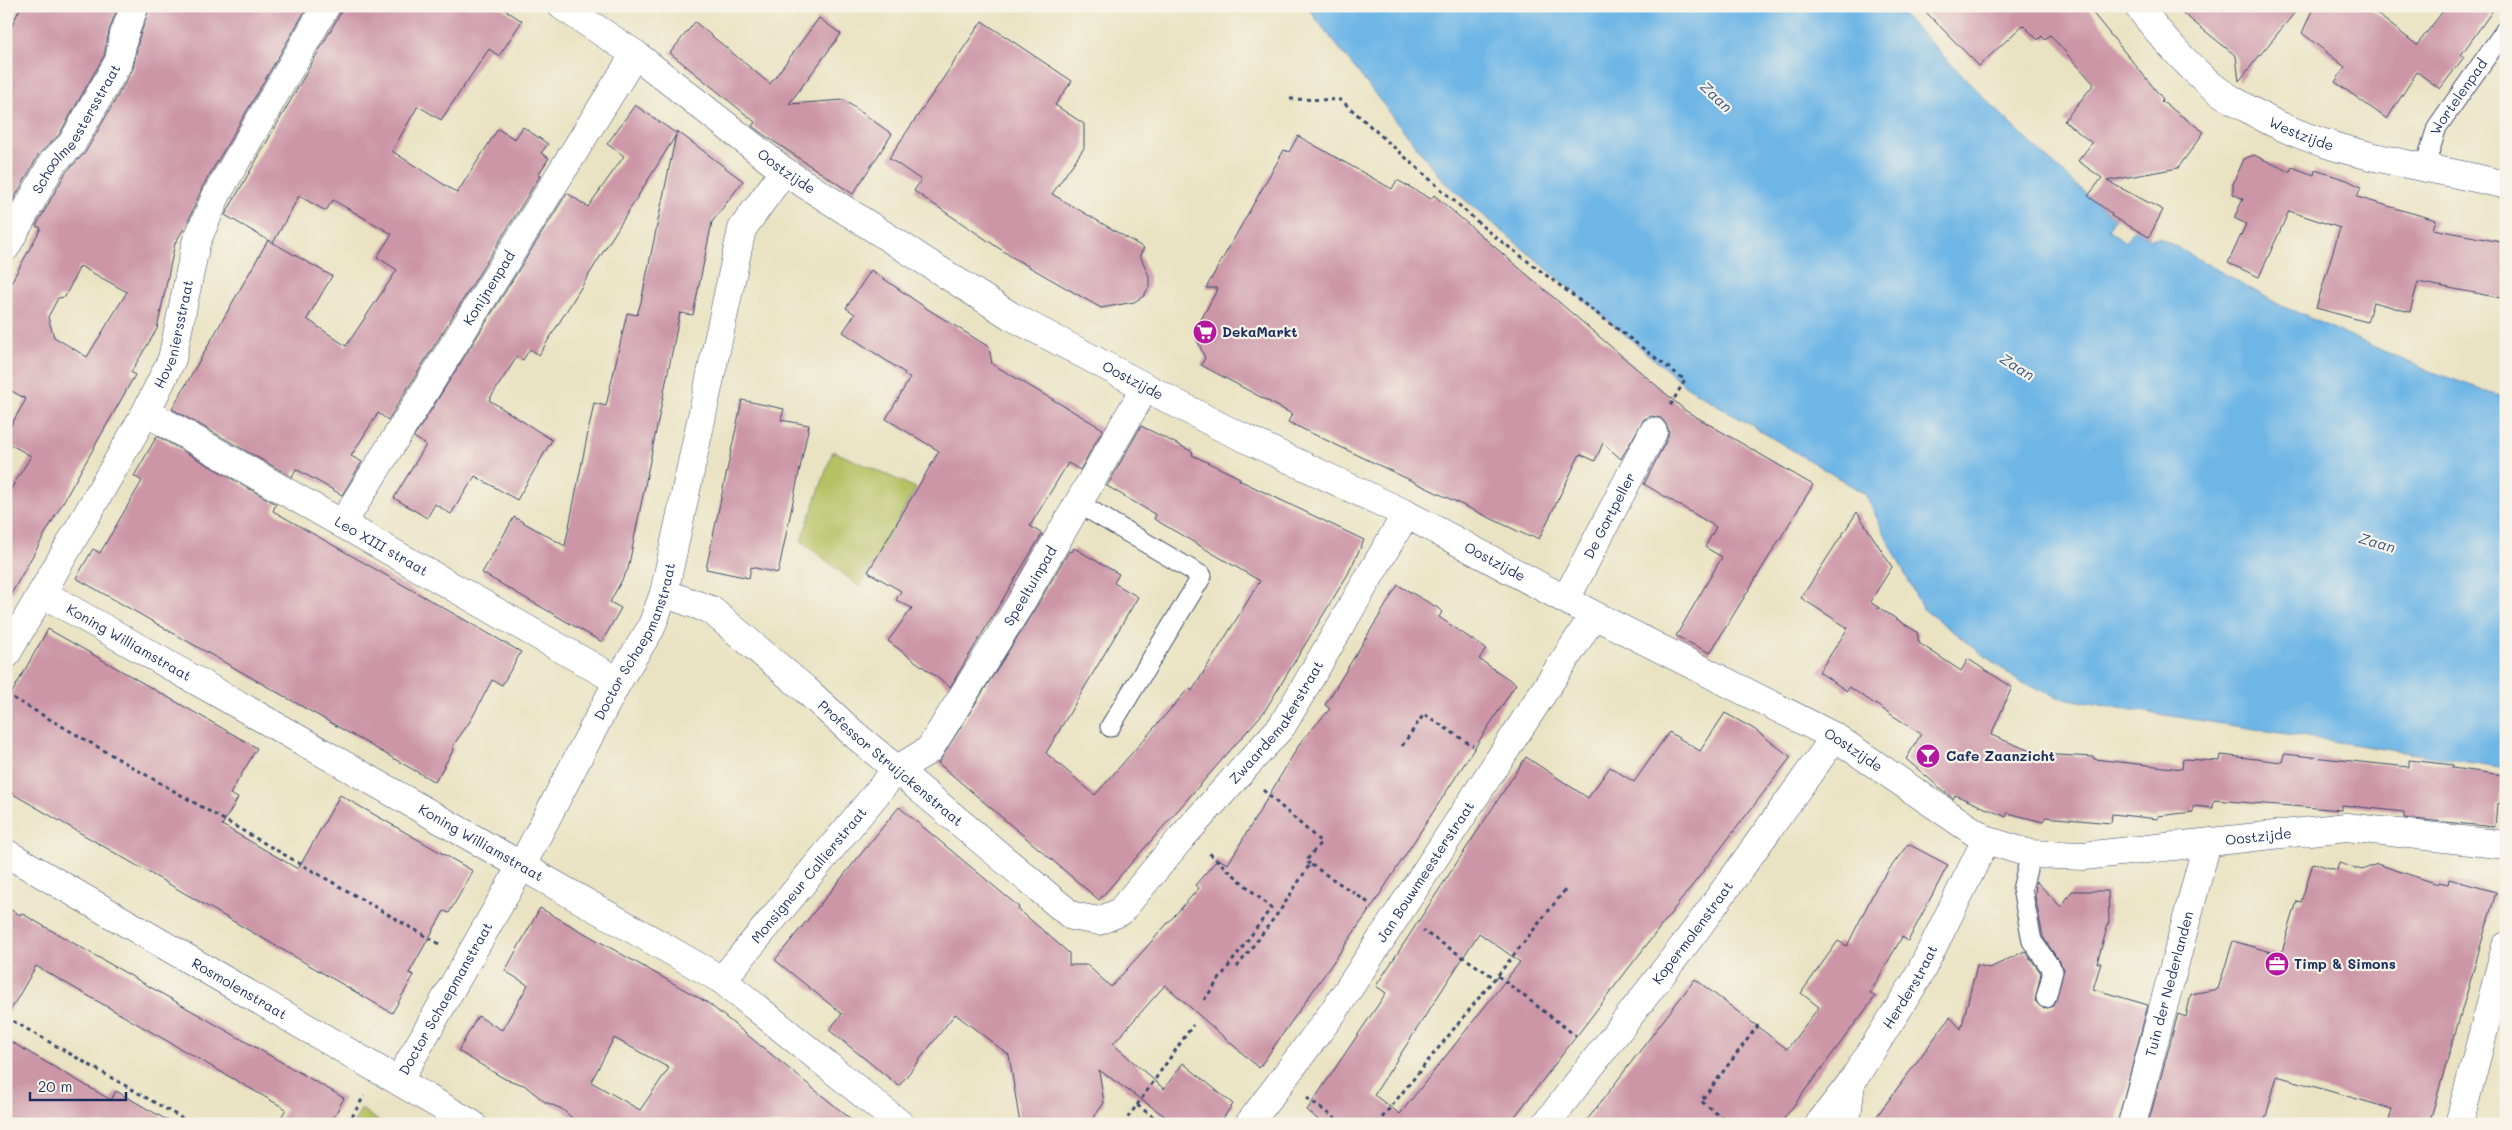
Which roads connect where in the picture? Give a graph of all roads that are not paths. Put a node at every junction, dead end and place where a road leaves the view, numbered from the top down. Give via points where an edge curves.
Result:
1 (135, 6) edge
2 (326, 6) edge
3 (562, 6) edge
4 (2138, 6) edge
5 (2506, 29) edge
6 (635, 54) junction
7 (2424, 169) junction
8 (784, 171) junction
9 (2506, 185) edge
10 (6, 247) edge
11 (1145, 388) junction
12 (146, 412) junction
13 (1653, 432) road end
14 (1078, 504) junction
15 (1406, 514) junction
16 (342, 524) junction
17 (42, 593) junction
18 (664, 593) junction
19 (1566, 599) junction
20 (1594, 614) junction
21 (6, 655) edge
22 (618, 681) junction
23 (1110, 727) dead end
24 (1835, 737) junction
25 (896, 770) junction
26 (1986, 840) junction
27 (2207, 843) junction
28 (2506, 845) edge
29 (6, 853) edge
30 (2031, 854) junction
31 (522, 866) junction
32 (1120, 912) joint
33 (2506, 946) edge
34 (722, 980) junction
35 (2046, 998) dead end
36 (399, 1080) junction
37 (1851, 1083) junction
38 (472, 1124) edge
39 (900, 1124) edge
40 (1249, 1124) edge
41 (1546, 1124) edge
42 (1819, 1124) edge
43 (1846, 1124) edge
44 (2132, 1124) edge
45 (2459, 1124) edge

1 - 10 street, Schoolmeestersstraat via 118,61 72,145 53,162
2 - 12 street, Hoveniersstraat via 217,194 196,243 172,360
3 - 6 street, Oostzijde
4 - 7 street, Westzijde via 2187,63 2217,90 2256,114 2296,134 2336,148
5 - 7 lane, Wortelenpad via 2437,126
6 - 8 street, Oostzijde
6 - 16 street, Konijnenpad
7 - 9 street, Westzijde
8 - 11 street, Oostzijde via 1011,316
8 - 18 street, Doctor Schaepmanstraat via 742,229
11 - 14 street, Speeltuinpad
11 - 15 street, Oostzijde
12 - 16 street, Leo XIII straat
12 - 17 street, Hoveniersstraat
13 - 19 street, De Gortpeller
14 - 23 lane via 1202,576
14 - 25 street, Speeltuinpad via 929,750
15 - 19 street, Oostzijde
15 - 32 street, Zwaardemakerstraat via 1282,726
16 - 22 street, Leo XIII straat
17 - 21 street, Hoveniersstraat
17 - 31 street, Koning Williamstraat
18 - 22 street, Doctor Schaepmanstraat via 651,628
18 - 25 street, Professor Struijckenstraat via 711,610
19 - 20 street, Oostzijde
20 - 24 street, Oostzijde
20 - 40 street, Jan Bouwmeesterstraat via 1334,1011
22 - 31 street, Doctor Schaepmanstraat
24 - 26 street, Oostzijde
24 - 41 street, Kopermolenstraat via 1695,931
25 - 32 street, Professor Struijckenstraat via 1072,916 1099,921
25 - 34 street, Monsigneur Callierstraat
26 - 30 street, Oostzijde
26 - 37 street, Herderstraat via 1916,979
27 - 28 street, Oostzijde via 2346,827
27 - 30 street, Oostzijde via 2084,856
27 - 44 street, Tuin der Nederlanden
29 - 36 street, Rosmolenstraat
30 - 35 lane via 2022,889 2032,941 2053,972
31 - 34 street, Koning Williamstraat
31 - 36 street, Doctor Schaepmanstraat
33 - 45 street
34 - 39 street, Koning Williamstraat
36 - 38 street, Rosmolenstraat
37 - 42 street, Herderstraat
37 - 43 street

